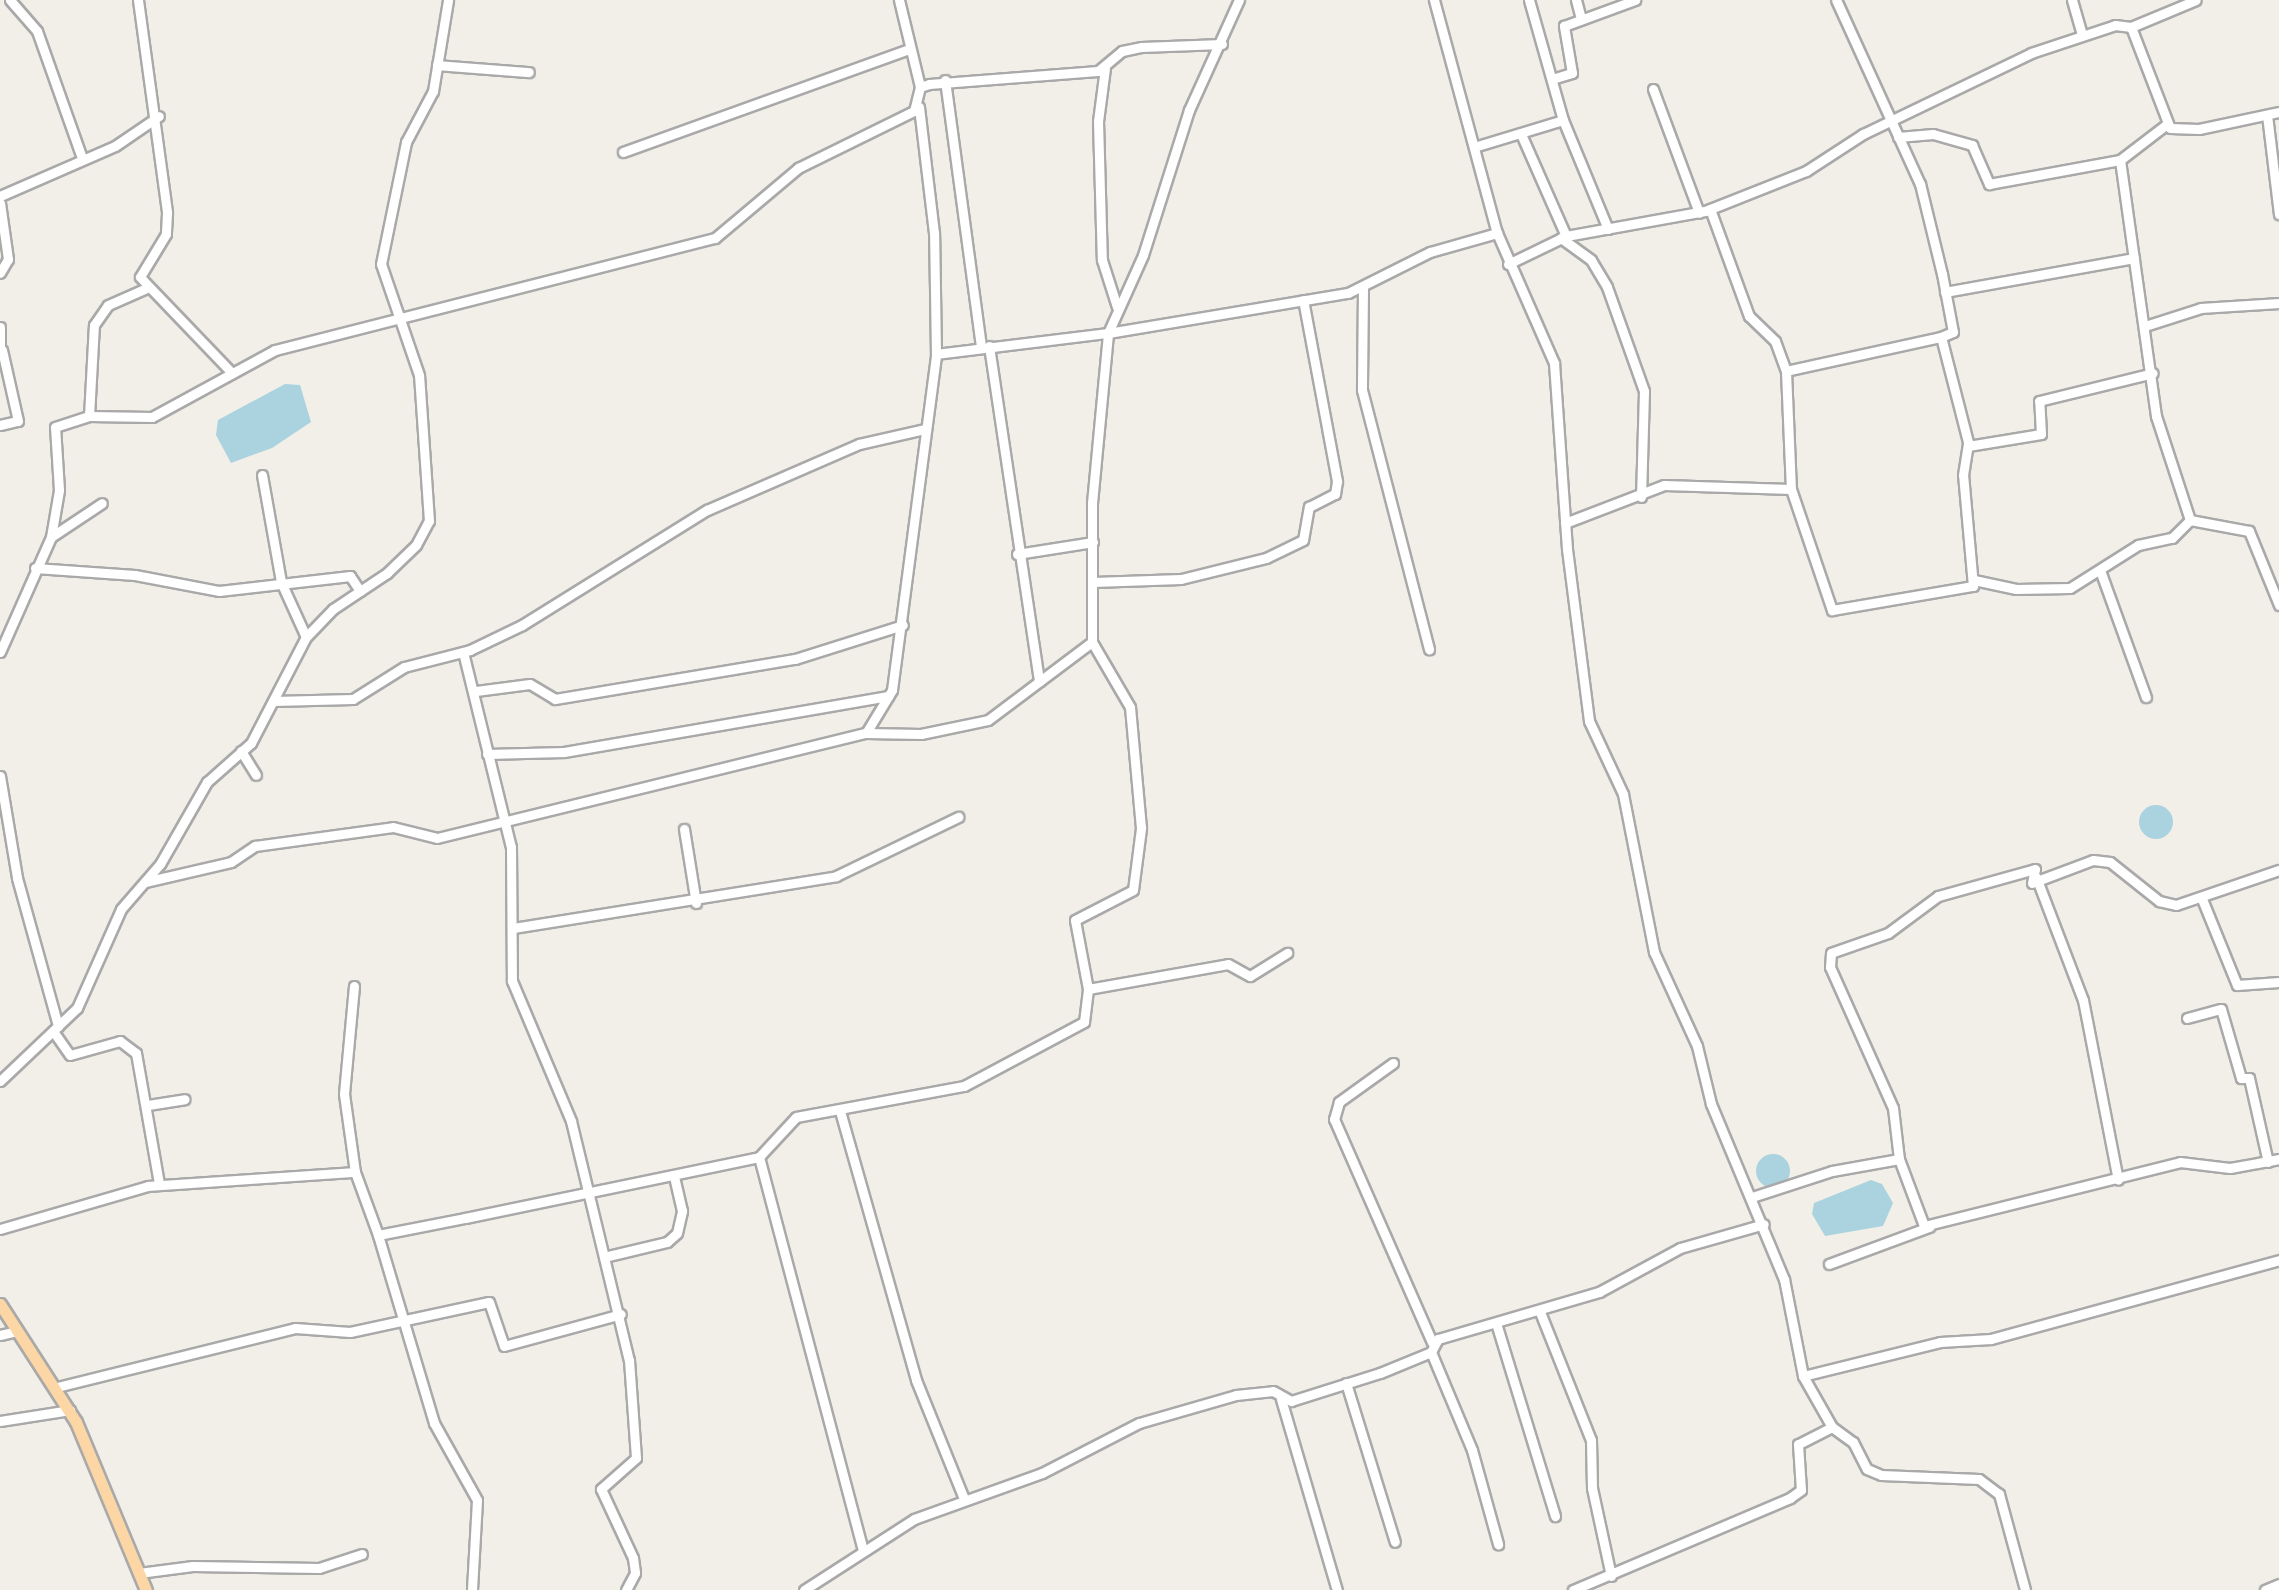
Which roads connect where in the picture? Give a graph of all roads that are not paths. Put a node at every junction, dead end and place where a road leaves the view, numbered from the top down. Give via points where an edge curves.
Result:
1 (10, 0) edge
2 (138, 0) edge
3 (448, 0) edge
4 (899, 0) edge
5 (1239, 0) edge
6 (1434, 0) edge
7 (1528, 0) edge
8 (1576, 0) edge
9 (1635, 0) edge
10 (1836, 0) edge
11 (2072, 0) edge
12 (2155, 0) edge
13 (2196, 0) edge
14 (2158, 11) junction
15 (1581, 19) junction
16 (2130, 27) junction
17 (2082, 35) junction
18 (1222, 44) junction
19 (909, 48) junction
20 (438, 65) junction
21 (1104, 68) junction
22 (530, 72) dead end
23 (1552, 79) junction
24 (944, 80) junction
25 (920, 87) junction
26 (1652, 90) dead end
27 (918, 107) junction
28 (2279, 112) edge
29 (2267, 115) junction
30 (159, 116) junction
31 (1564, 120) junction
32 (1891, 123) junction
33 (2167, 124) junction
34 (1521, 134) junction
35 (1898, 137) junction
36 (1474, 148) junction
37 (623, 152) dead end
38 (82, 158) junction
39 (2120, 160) junction
40 (0, 200) edge
41 (1705, 211) junction
42 (2279, 214) edge
43 (1608, 229) junction
44 (1496, 234) junction
45 (1564, 237) junction
46 (2134, 258) junction
47 (1508, 264) junction
48 (0, 273) edge
49 (148, 288) junction
50 (1363, 289) junction
51 (1945, 292) junction
52 (1303, 300) junction
53 (2279, 302) edge
54 (1117, 307) junction
55 (402, 318) junction
56 (0, 326) edge
57 (2145, 326) junction
58 (1108, 334) junction
59 (1941, 337) junction
60 (985, 347) junction
61 (1, 350) edge
62 (936, 354) junction
63 (1786, 371) junction
64 (232, 373) junction
65 (2153, 373) junction
66 (89, 416) junction
67 (0, 425) edge
68 (925, 430) junction
69 (1968, 446) junction
70 (262, 475) dead end
71 (1791, 489) junction
72 (1640, 497) junction
73 (102, 503) dead end
74 (2190, 520) junction
75 (1565, 523) junction
76 (51, 537) junction
77 (1093, 542) junction
78 (1018, 554) junction
79 (35, 568) junction
80 (2101, 573) junction
81 (1974, 580) junction
82 (282, 582) junction
83 (1093, 582) junction
84 (360, 591) junction
85 (2279, 605) edge
86 (903, 626) junction
87 (306, 637) junction
88 (1092, 642) junction
89 (1429, 649) dead end
90 (0, 652) edge
91 (463, 652) junction
92 (1039, 681) junction
93 (476, 691) junction
94 (888, 696) junction
95 (2146, 696) dead end
96 (273, 701) junction
97 (866, 733) junction
98 (241, 751) junction
99 (488, 754) junction
100 (256, 775) dead end
101 (0, 776) edge
102 (958, 817) dead end
103 (504, 821) junction
104 (684, 829) dead end
105 (2279, 870) edge
106 (142, 882) junction
107 (2032, 883) junction
108 (2202, 899) junction
109 (696, 903) junction
110 (513, 928) junction
111 (1286, 953) dead end
112 (2279, 982) edge
113 (354, 986) dead end
114 (1088, 990) junction
115 (2188, 1018) dead end
116 (56, 1028) junction
117 (1392, 1063) dead end
118 (0, 1081) edge
119 (185, 1100) dead end
120 (148, 1105) junction
121 (840, 1111) junction
122 (759, 1157) junction
123 (1898, 1159) junction
124 (2279, 1159) edge
125 (2268, 1162) junction
126 (355, 1172) junction
127 (674, 1176) junction
128 (2118, 1180) junction
129 (159, 1184) junction
130 (590, 1193) junction
131 (1752, 1197) junction
132 (1764, 1224) junction
133 (1929, 1227) junction
134 (0, 1229) edge
135 (378, 1235) junction
136 (604, 1257) junction
137 (2279, 1260) edge
138 (1829, 1264) dead end
139 (0, 1304) edge
140 (1540, 1312) junction
141 (620, 1314) junction
142 (404, 1323) junction
143 (1496, 1323) junction
144 (17, 1332) junction
145 (0, 1335) edge
146 (1431, 1347) junction
147 (1803, 1376) junction
148 (1346, 1383) junction
149 (57, 1387) junction
150 (1281, 1399) junction
151 (70, 1410) junction
152 (0, 1421) edge
153 (1832, 1427) junction
154 (964, 1499) junction
155 (1555, 1516) dead end
156 (1395, 1542) dead end
157 (1498, 1544) dead end
158 (863, 1552) junction
159 (362, 1554) dead end
160 (139, 1573) junction
161 (1611, 1576) junction
162 (2279, 1584) edge
163 (146, 1590) edge
164 (472, 1590) edge
165 (626, 1590) edge
166 (804, 1590) edge
167 (1337, 1590) edge
168 (1574, 1590) edge
169 (2025, 1590) edge
170 (2264, 1590) edge

1 - 38 street via 37,31
2 - 30 street
3 - 20 street
4 - 19 street
5 - 18 street
6 - 36 street
7 - 23 street
8 - 15 street
9 - 15 street
10 - 32 street
11 - 17 street
12 - 14 street
13 - 14 street
14 - 16 street
15 - 23 street via 1562,34 1572,73
16 - 17 street
16 - 33 street
17 - 32 street
18 - 21 street via 1140,47 1122,51
18 - 54 street via 1189,110 1143,256
19 - 25 street
19 - 37 street
20 - 22 street
20 - 55 street via 387,214 381,264
21 - 24 street
21 - 54 street via 1098,155 1102,260
23 - 31 street
24 - 25 street
24 - 60 street
25 - 27 street
26 - 41 street
27 - 55 street via 798,168 714,238
27 - 62 street via 934,233
28 - 29 street
29 - 33 street via 2184,131
29 - 42 street
30 - 38 street
30 - 49 street via 166,234 142,266
31 - 34 street
31 - 43 street
32 - 35 street
32 - 41 street via 1806,171
33 - 39 street
34 - 36 street
34 - 45 street
35 - 39 street via 1934,134 1972,145 1988,184
35 - 51 street via 1920,184
36 - 44 street
38 - 40 street
39 - 46 street
40 - 48 street via 8,259
41 - 43 street
41 - 63 street via 1749,316 1775,340
43 - 45 street
44 - 47 street
44 - 50 street via 1430,252
45 - 47 street
45 - 72 street via 1591,260 1607,287 1644,391
46 - 51 street
46 - 57 street
47 - 75 street via 1554,363
49 - 64 street
49 - 66 street via 108,305 94,325
50 - 52 street
50 - 89 street via 1357,338 1362,390
51 - 59 street via 1953,332
52 - 58 street
52 - 83 street via 1337,480 1335,494 1309,507 1303,540 1266,558 1181,579
53 - 57 street via 2201,308
54 - 58 street
55 - 64 street via 275,350
55 - 84 street via 419,375 429,521 416,545
56 - 61 street
57 - 65 street
58 - 60 street
58 - 77 street
59 - 63 street
59 - 69 street
60 - 62 street
60 - 78 street
61 - 67 street via 18,421
62 - 68 street
63 - 71 street
64 - 66 street via 152,417
65 - 69 street via 2039,400 2042,434
65 - 74 street via 2156,416
66 - 76 street via 55,427 59,490
68 - 86 street
68 - 91 street via 860,444 707,510 522,625
69 - 81 street via 1963,475
70 - 82 street
71 - 72 street via 1664,485
71 - 81 street via 1832,610 1970,586
72 - 75 street
73 - 76 street
74 - 80 street via 2172,538 2138,545
74 - 85 street via 2250,531
75 - 131 street via 1590,722 1623,794 1654,952 1697,1046 1710,1104
76 - 79 street
77 - 78 street
77 - 83 street
78 - 92 street
79 - 82 street via 135,575 219,591
79 - 90 street
80 - 81 street via 2070,588 2016,589
80 - 95 street
82 - 84 street via 350,576
82 - 87 street
83 - 88 street
84 - 87 street
86 - 93 street via 794,659 554,698 530,684
86 - 94 street
87 - 96 street
88 - 92 street
88 - 114 street via 1130,708 1141,828 1133,890 1075,920
91 - 93 street
91 - 96 street via 404,666 354,699
92 - 97 street via 988,720 920,734
93 - 99 street
94 - 97 street
94 - 99 street via 564,752
96 - 98 street
97 - 103 street
98 - 100 street
98 - 106 street via 208,782 170,850
99 - 103 street
101 - 116 street via 17,878
102 - 109 street via 836,876
103 - 106 street via 430,839 414,828 393,827 255,846 231,862
103 - 110 street via 514,876
104 - 109 street
105 - 108 street
106 - 116 street via 121,909 77,1008
107 - 108 street via 2093,860 2120,866 2159,901
107 - 123 street via 2035,869 1938,896 1888,933 1830,953 1830,967 1893,1108
107 - 128 street via 2038,873 2070,953 2100,1070
108 - 112 street via 2237,985
109 - 110 street
110 - 130 street via 512,980 560,1093
111 - 114 street via 1250,976 1228,964
113 - 126 street via 344,1094
114 - 121 street via 1084,1022 964,1086
115 - 125 street via 2220,1009 2241,1078 2248,1078
116 - 118 street
116 - 120 street via 70,1056 128,1044
117 - 146 street via 1339,1102 1334,1118
119 - 120 street
120 - 129 street
121 - 122 street via 784,1123
121 - 154 street via 916,1380
122 - 127 street
122 - 158 street
123 - 131 street via 1832,1171
123 - 133 street via 1917,1217
124 - 125 street
125 - 128 street via 2230,1168 2180,1162
126 - 129 street
126 - 135 street
127 - 130 street
127 - 136 street via 682,1211 678,1232 668,1242
128 - 133 street via 2044,1192
129 - 134 street
130 - 135 street
130 - 136 street
131 - 132 street
132 - 140 street via 1680,1248 1598,1292
132 - 147 street via 1784,1279
133 - 138 street
135 - 142 street
136 - 141 street
137 - 147 street via 1991,1339 1940,1342
139 - 144 main road
140 - 143 street
140 - 161 street via 1591,1440 1592,1488
141 - 142 street via 504,1346 492,1302
141 - 165 street via 636,1458 601,1489 633,1558 636,1572
142 - 149 street via 334,1333 296,1328
142 - 164 street via 434,1422 477,1500
143 - 146 street
143 - 155 street
144 - 145 street
144 - 149 main road
146 - 148 street
146 - 157 street via 1472,1450
147 - 153 street
148 - 150 street
148 - 156 street
149 - 151 main road
150 - 154 street via 1274,1391 1218,1398 1138,1423 1042,1473
150 - 167 street
151 - 152 street
151 - 160 main road
153 - 161 street via 1798,1444 1801,1490 1790,1498
153 - 169 street via 1853,1442 1867,1469 1881,1475 1979,1479 1999,1494
154 - 158 street via 888,1532
158 - 166 street
159 - 160 street via 319,1568 193,1566
160 - 163 main road
161 - 168 street
162 - 170 street

